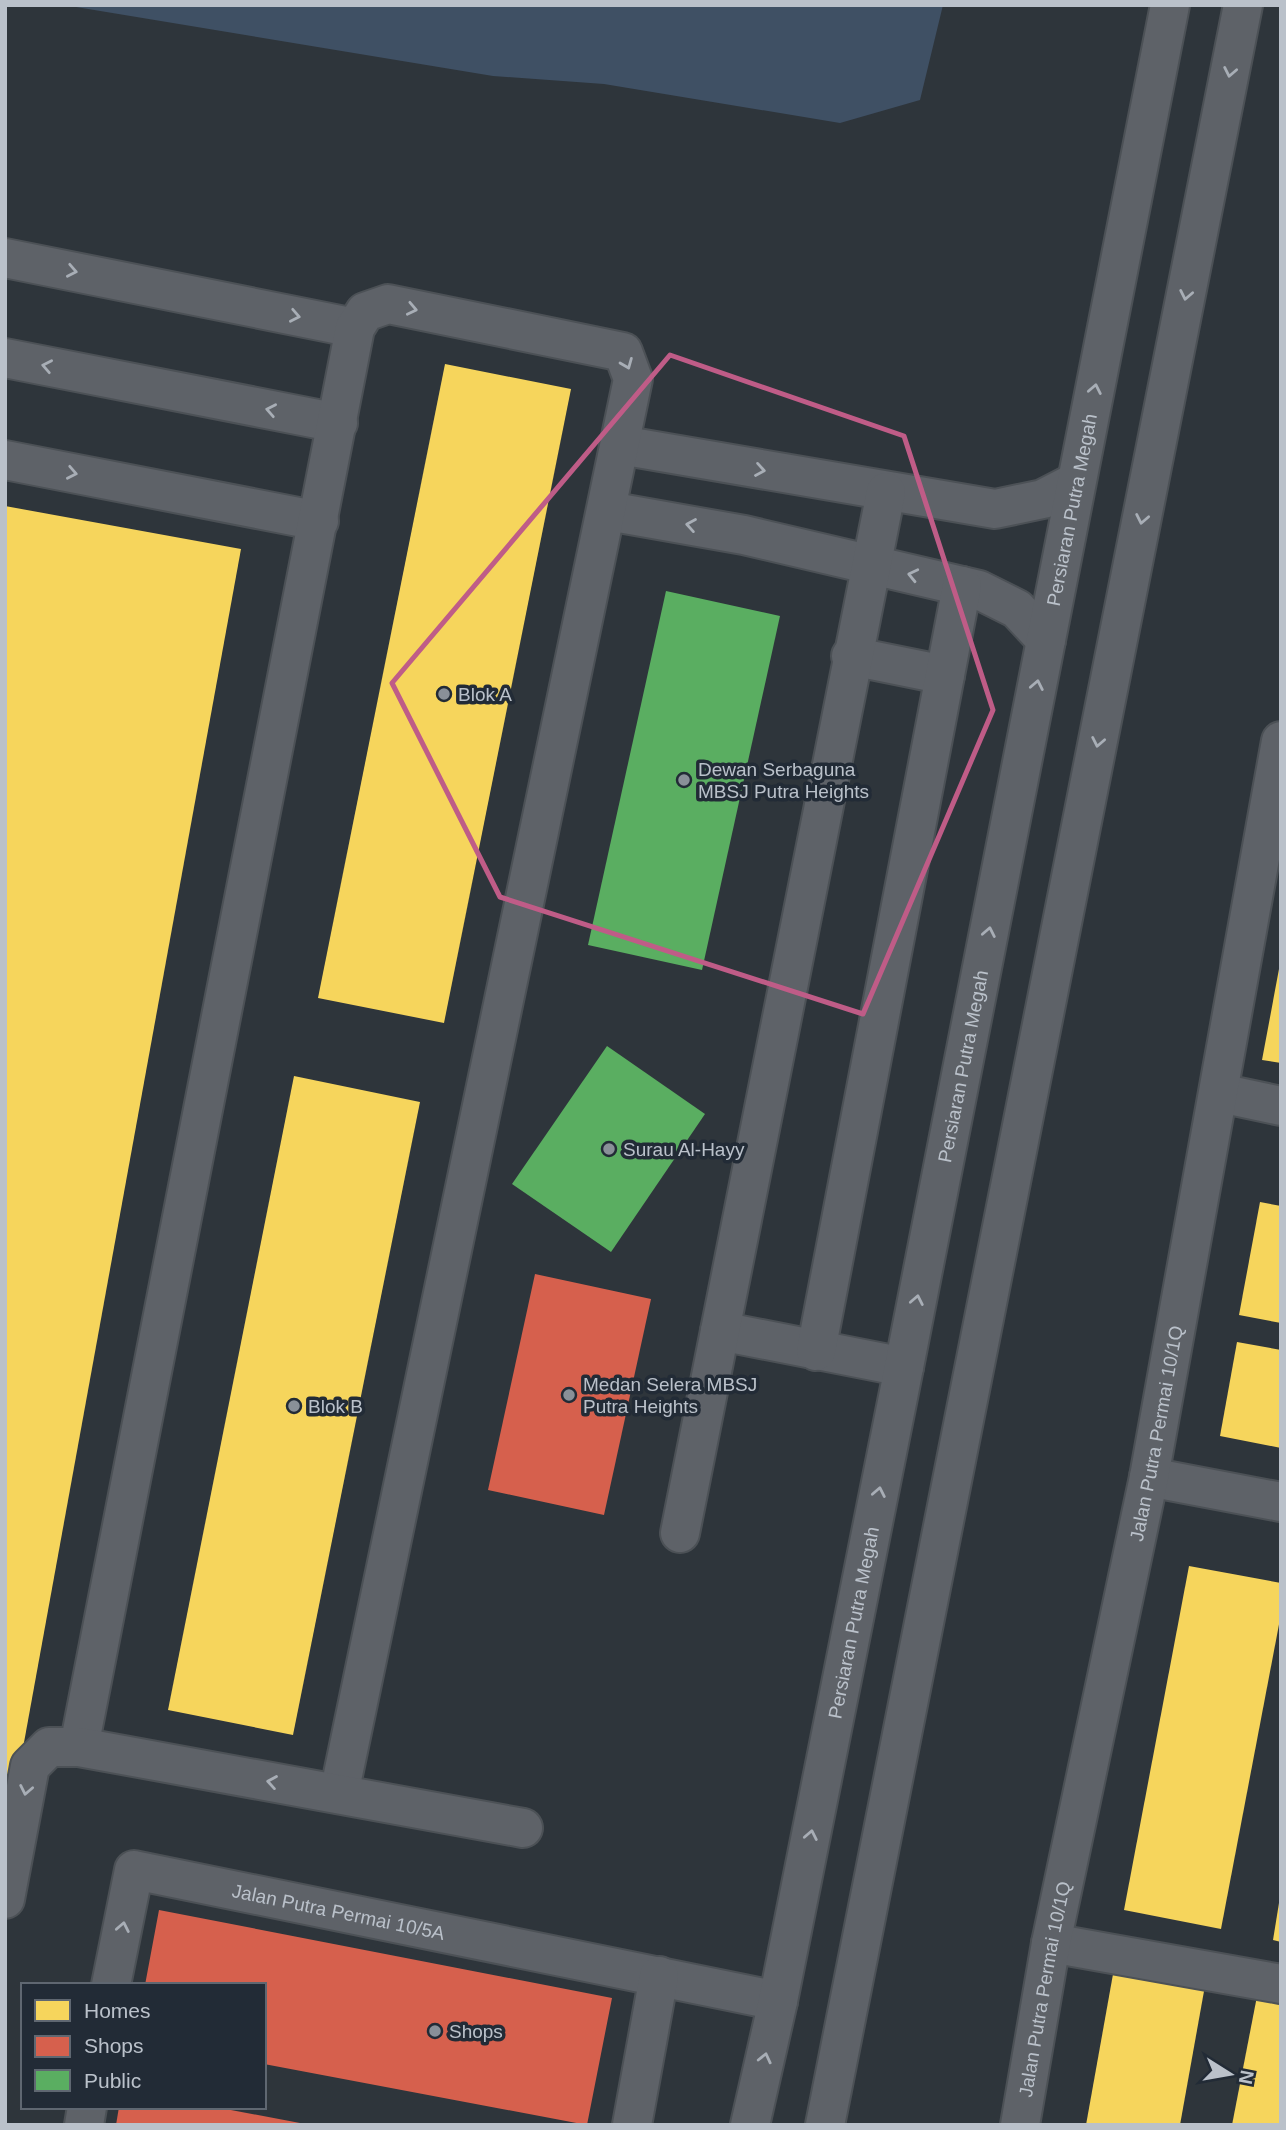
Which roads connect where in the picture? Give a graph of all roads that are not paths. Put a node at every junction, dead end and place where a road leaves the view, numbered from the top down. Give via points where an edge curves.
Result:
1 (1170, 5) edge
2 (1243, 5) edge
3 (5, 258) edge
4 (355, 328) junction
5 (5, 358) edge
6 (338, 423) junction
7 (620, 445) junction
8 (5, 460) edge
9 (1076, 482) junction
10 (886, 492) junction
11 (608, 511) junction
12 (319, 522) junction
13 (870, 565) junction
14 (970, 588) junction
15 (1046, 640) junction
16 (851, 656) junction
17 (945, 675) junction
18 (1281, 741) edge
19 (1220, 1093) junction
20 (1281, 1106) edge
21 (720, 1331) junction
22 (817, 1351) junction
23 (904, 1367) junction
24 (1149, 1478) junction
25 (1281, 1502) edge
26 (680, 1533) dead end
27 (79, 1747) junction
28 (339, 1794) junction
29 (523, 1828) dead end
30 (5, 1899) edge
31 (1051, 1943) junction
32 (659, 1976) junction
33 (111, 1983) edge
34 (1281, 1984) edge
35 (778, 2001) junction
36 (632, 2125) edge
37 (750, 2125) edge
38 (825, 2125) edge
39 (1020, 2125) edge

9 -> 1 street, Persiaran Putra Megah
2 -> 38 street
3 -> 4 street
4 - 6 street
4 -> 7 street via 365,312 388,304 623,352 633,379
6 -> 5 street
6 - 12 street
7 -> 10 street
7 - 11 street
8 -> 12 street
9 - 10 street via 1043,499 995,509
9 - 15 street, Persiaran Putra Megah
10 - 13 street
13 -> 11 street via 744,535
11 - 28 street
12 - 27 street
14 -> 13 street
13 - 16 street
14 - 15 street via 1017,609
14 - 17 street
23 -> 15 street, Persiaran Putra Megah
16 - 17 street
16 - 21 street
17 - 22 street
18 - 19 street, Jalan Putra Permai 10/1Q
19 - 20 street
19 - 24 street, Jalan Putra Permai 10/1Q
21 - 22 street
21 - 26 street
22 - 23 street
35 -> 23 street, Persiaran Putra Megah
24 - 25 street
24 - 31 street, Jalan Putra Permai 10/1Q
28 -> 27 street
27 -> 30 street via 49,1747 30,1766
28 - 29 street
31 - 34 street
31 - 39 street, Jalan Putra Permai 10/1Q
33 -> 32 street, Jalan Putra Permai 10/5A via 134,1870
32 - 35 street, Jalan Putra Permai 10/5A
32 - 36 street
37 -> 35 street, Persiaran Putra Megah

